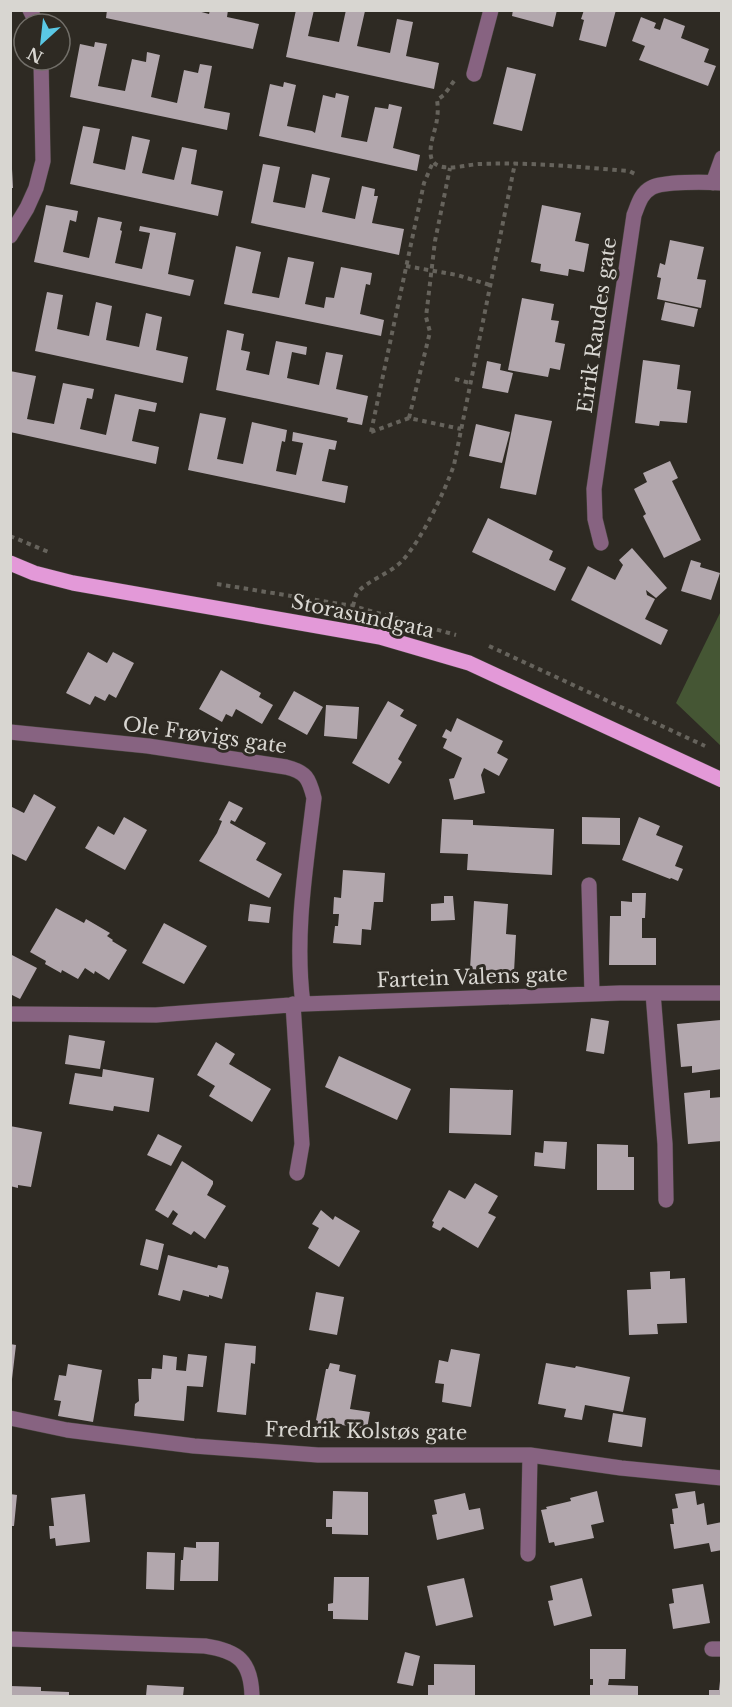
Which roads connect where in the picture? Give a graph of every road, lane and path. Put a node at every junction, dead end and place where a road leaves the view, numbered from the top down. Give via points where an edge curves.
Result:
1 (491, 10) edge
2 (41, 72) edge
3 (474, 74) dead end
4 (437, 100) dead end
5 (722, 158) edge
6 (433, 162) junction
7 (514, 163) junction
8 (450, 168) junction
9 (717, 183) edge
10 (652, 187) junction
11 (10, 236) edge
12 (406, 266) junction
13 (432, 272) junction
14 (490, 285) junction
15 (455, 379) dead end
16 (470, 383) junction
17 (409, 418) junction
18 (461, 429) junction
19 (600, 543) dead end
20 (10, 562) edge
21 (353, 606) dead end
22 (10, 732) edge
23 (722, 780) edge
24 (590, 885) dead end
25 (653, 993) junction
26 (722, 993) edge
27 (592, 994) junction
28 (298, 1004) junction
29 (10, 1014) edge
30 (297, 1173) dead end
31 (666, 1200) dead end
32 (10, 1418) edge
33 (530, 1455) junction
34 (722, 1478) edge
35 (528, 1554) dead end
36 (10, 1639) edge
37 (252, 1696) edge

1 - 3 street
2 - 11 street via 43,161 32,198
4 - 6 path
5 - 9 street
6 - 8 path
6 - 12 path via 424,183
7 - 8 path
7 - 10 path via 629,171
7 - 14 path
8 - 13 path
9 - 10 street
10 - 19 street, Eirik Raudes gate via 639,200 634,215 594,489
12 - 13 path
12 - 17 path via 371,432
13 - 14 path
13 - 17 path via 426,317 430,332
14 - 16 path
15 - 16 path
16 - 18 path
17 - 18 path
18 - 21 path via 450,476 411,548 394,569 357,594
20 - 23 main road, Storasundgata via 73,583 338,629 424,649 469,663
22 - 28 street, Ole Frøvigs gate via 148,746 300,771 310,783 314,798 301,908
24 - 27 street
25 - 26 street, Fartein Valens gate
25 - 27 street, Fartein Valens gate
25 - 31 street
27 - 28 street, Fartein Valens gate
28 - 29 street, Fartein Valens gate via 156,1015
28 - 30 street via 302,1144
32 - 33 street, Fredrik Kolstøs gate via 135,1439 318,1455
33 - 34 street, Fredrik Kolstøs gate
33 - 35 street
36 - 37 street via 225,1649 241,1659 249,1674

